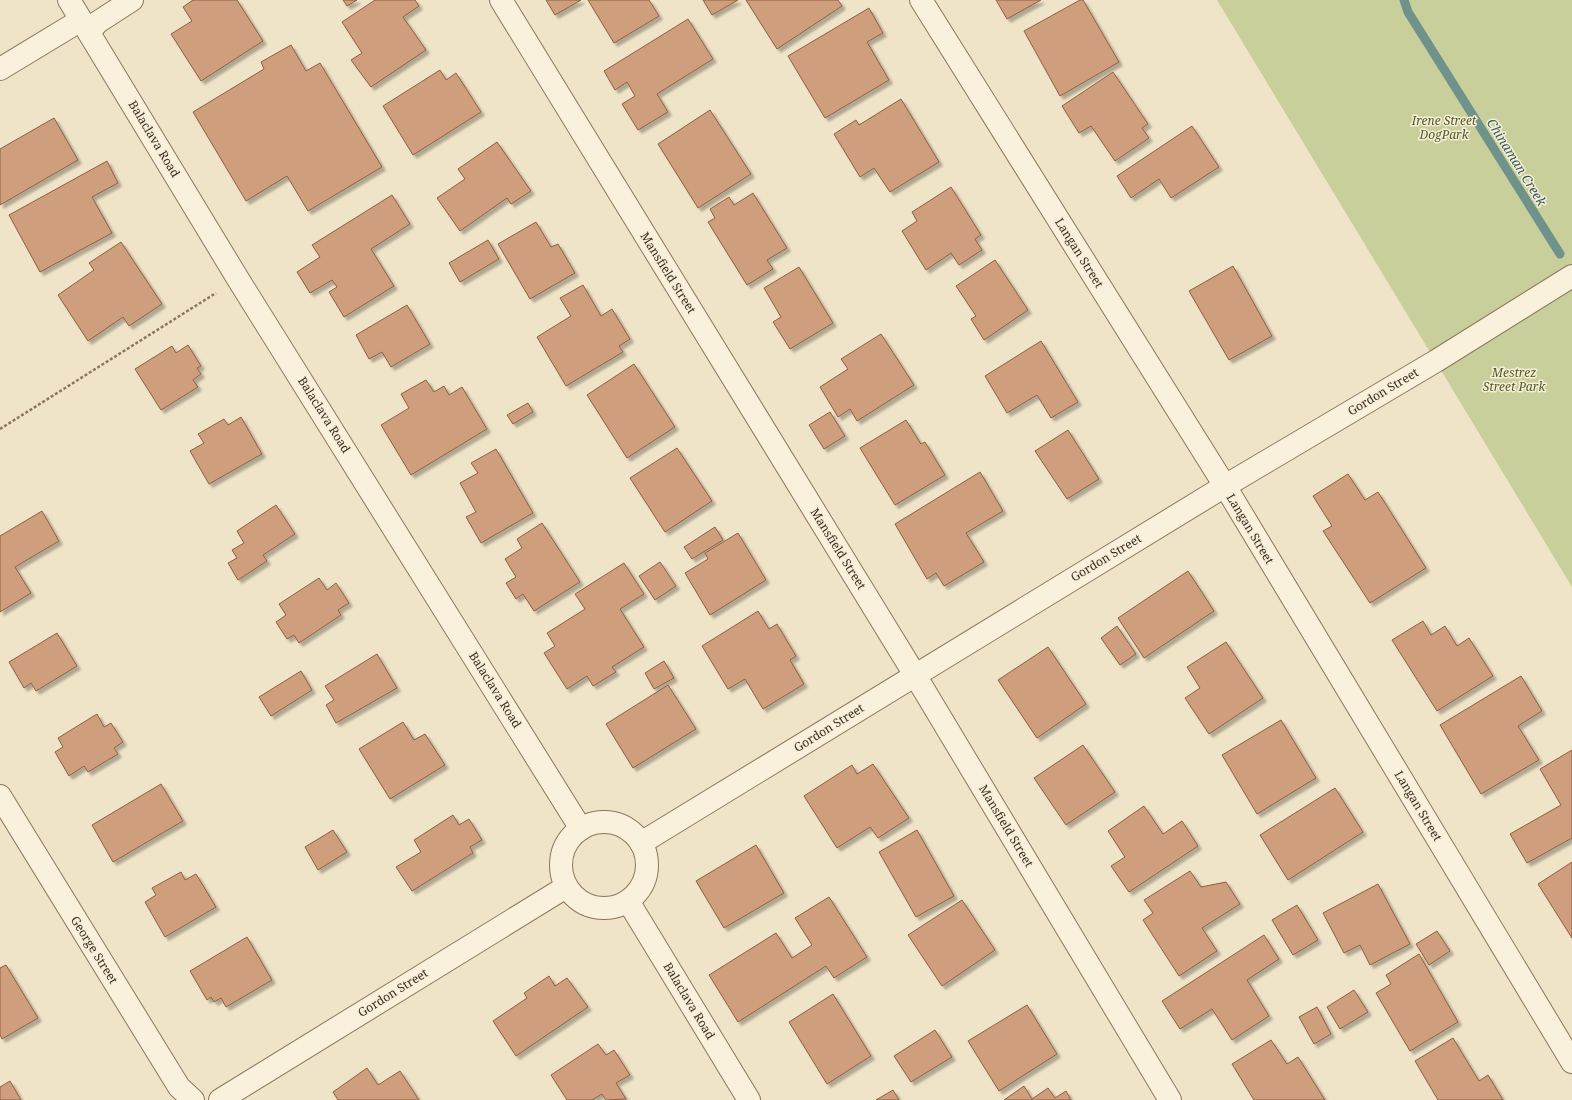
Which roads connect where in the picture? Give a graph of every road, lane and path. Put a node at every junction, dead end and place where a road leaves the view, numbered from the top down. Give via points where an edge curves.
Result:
1 (70, 0) edge
2 (132, 0) edge
3 (501, 0) edge
4 (921, 0) edge
5 (85, 26) junction
6 (0, 69) edge
7 (1572, 276) edge
8 (238, 279) junction
9 (0, 429) edge
10 (1225, 486) junction
11 (915, 675) junction
12 (0, 796) edge
13 (581, 829) junction
14 (641, 843) junction
15 (566, 887) junction
16 (628, 901) junction
17 (1572, 1062) edge
18 (193, 1100) edge
19 (220, 1100) edge
20 (749, 1100) edge
21 (1170, 1100) edge

1 - 5 street, Balaclava Road
2 - 5 street via 98,22
3 - 11 street, Mansfield Street
4 - 10 street, Langan Street
5 - 6 street
5 - 8 street, Balaclava Road
7 - 10 street, Gordon Street via 1436,361
8 - 9 path
8 - 13 street, Balaclava Road
10 - 11 street, Gordon Street
10 - 17 street, Langan Street
11 - 14 street, Gordon Street
11 - 21 street, Mansfield Street
12 - 18 street, George Street via 179,1087
13 - 14 street via 599,822 613,823 626,828
13 - 15 street via 569,839 561,859 561,873
14 - 16 street via 646,857 645,878 638,891
15 - 16 street via 575,897 594,908 616,907
15 - 19 street, Gordon Street
16 - 20 street, Balaclava Road

